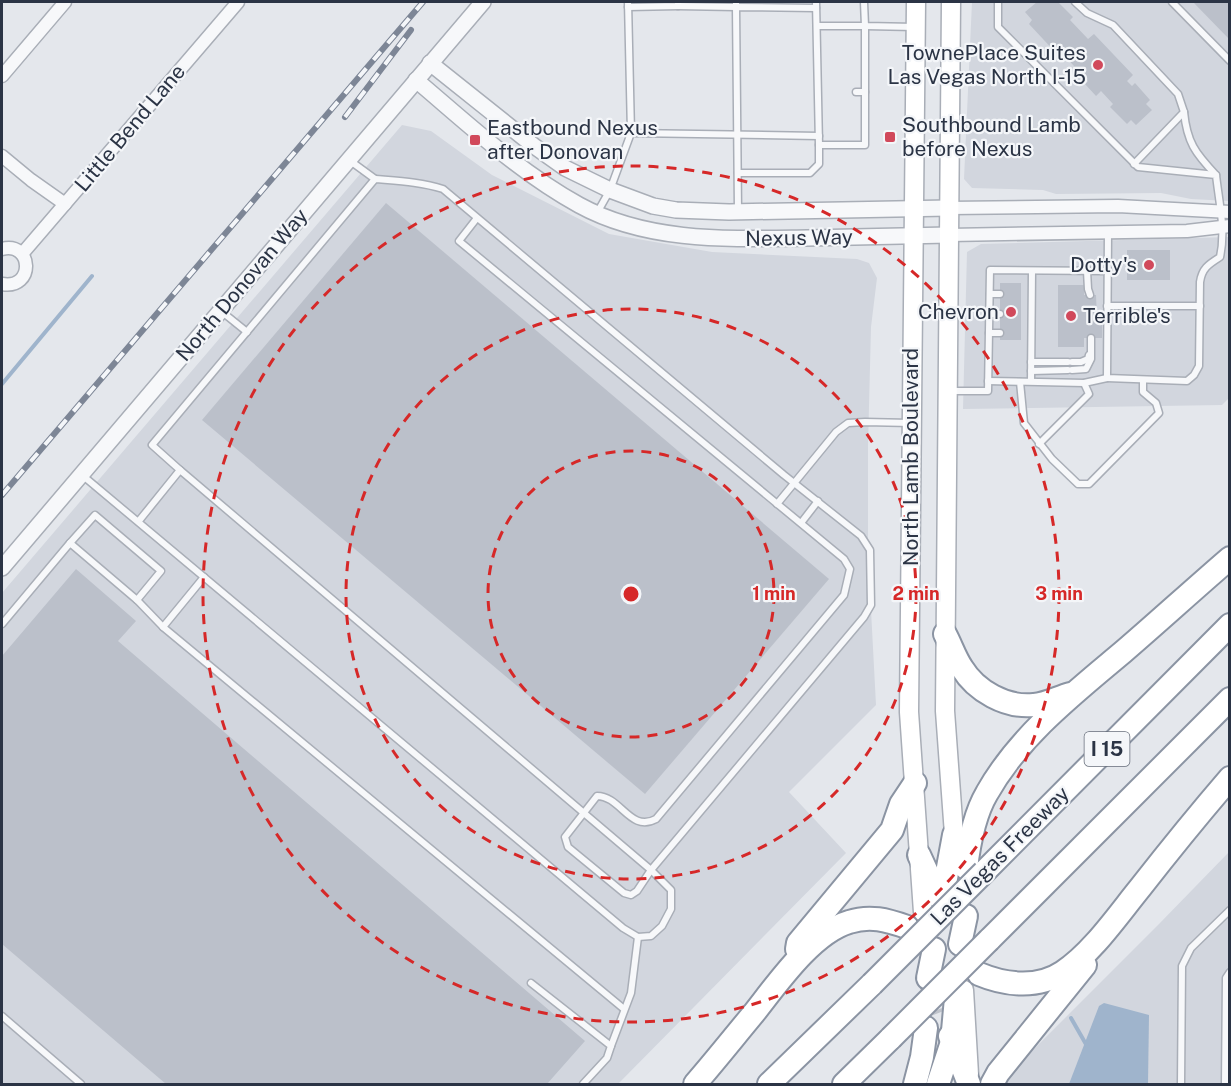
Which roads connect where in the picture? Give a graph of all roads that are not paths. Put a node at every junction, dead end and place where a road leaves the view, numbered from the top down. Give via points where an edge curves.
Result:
1 (65, 2) edge
2 (238, 2) edge
3 (483, 2) edge
4 (864, 2) edge
5 (916, 2) edge
6 (951, 2) edge
7 (998, 2) edge
8 (1075, 2) edge
9 (1172, 2) edge
10 (628, 4) edge
11 (678, 4) edge
12 (736, 4) edge
13 (816, 5) edge
14 (817, 26) junction
15 (865, 26) junction
16 (915, 27) junction
17 (817, 56) junction
18 (826, 56) dead end
19 (857, 57) dead end
20 (865, 57) junction
21 (1230, 61) edge
22 (430, 63) junction
23 (818, 75) junction
24 (826, 75) dead end
25 (856, 75) dead end
26 (865, 75) junction
27 (2, 76) edge
28 (416, 80) junction
29 (818, 92) junction
30 (826, 92) dead end
31 (856, 92) dead end
32 (865, 92) junction
33 (818, 108) junction
34 (827, 108) dead end
35 (856, 109) dead end
36 (865, 109) junction
37 (1184, 112) junction
38 (631, 134) junction
39 (738, 136) junction
40 (819, 136) junction
41 (819, 145) junction
42 (2, 156) edge
43 (349, 159) junction
44 (1134, 164) junction
45 (738, 173) junction
46 (1216, 175) junction
47 (375, 179) junction
48 (610, 190) junction
49 (65, 204) junction
50 (913, 208) junction
51 (949, 208) junction
52 (738, 212) junction
53 (1225, 212) edge
54 (597, 213) junction
55 (477, 218) junction
56 (1226, 226) edge
57 (1108, 232) junction
58 (913, 235) junction
59 (949, 235) junction
60 (2, 249) edge
61 (22, 254) junction
62 (1032, 270) junction
63 (1087, 271) junction
64 (1107, 271) junction
65 (2, 284) edge
66 (990, 294) junction
67 (1000, 294) dead end
68 (1022, 295) dead end
69 (1032, 295) junction
70 (1090, 295) dead end
71 (1107, 306) junction
72 (1200, 306) junction
73 (220, 311) junction
74 (989, 314) junction
75 (1000, 314) dead end
76 (1022, 315) dead end
77 (1031, 315) junction
78 (247, 332) junction
79 (989, 333) junction
80 (1000, 333) dead end
81 (1022, 334) dead end
82 (1031, 334) junction
83 (1091, 338) dead end
84 (1031, 362) junction
85 (1070, 366) junction
86 (1031, 370) junction
87 (1107, 378) junction
88 (1143, 380) junction
89 (988, 381) junction
90 (1031, 381) junction
91 (1020, 382) junction
92 (1084, 383) junction
93 (947, 391) junction
94 (911, 423) junction
95 (1039, 444) junction
96 (180, 470) junction
97 (81, 474) junction
98 (794, 483) junction
99 (818, 501) junction
100 (777, 504) junction
101 (138, 522) junction
102 (801, 523) junction
103 (70, 543) junction
104 (1230, 558) edge
105 (2, 568) edge
106 (204, 577) junction
107 (137, 600) junction
108 (2, 624) edge
109 (1230, 625) edge
110 (164, 627) junction
111 (945, 634) junction
112 (1075, 693) junction
113 (1230, 699) edge
114 (1230, 778) edge
115 (915, 783) junction
116 (584, 813) junction
117 (954, 835) joint
118 (919, 855) joint
119 (651, 870) junction
120 (945, 892) junction
121 (1230, 910) edge
122 (1114, 920) junction
123 (638, 937) junction
124 (794, 963) junction
125 (1230, 972) edge
126 (980, 974) dead end
127 (531, 983) dead end
128 (624, 1009) junction
129 (943, 1011) junction
130 (2, 1016) edge
131 (952, 1042) junction
132 (610, 1046) junction
133 (81, 1084) edge
134 (583, 1084) edge
135 (695, 1084) edge
136 (768, 1084) edge
137 (844, 1084) edge
138 (915, 1084) edge
139 (936, 1084) edge
140 (969, 1084) edge
141 (992, 1084) edge
142 (1181, 1084) edge
143 (1225, 1084) edge

1 - 27 street
2 - 49 street, Little Bend Lane
3 - 22 street, North Donovan Way
4 - 15 lane
5 - 16 main road, North Lamb Boulevard
6 - 51 main road, North Lamb Boulevard
7 - 44 lane via 998,27
8 - 37 lane via 1087,13 1113,25 1178,94
9 - 21 lane
10 - 11 lane
10 - 38 lane
11 - 12 lane
12 - 13 lane
12 - 39 lane
13 - 14 lane
14 - 15 lane
14 - 17 lane
15 - 16 lane
15 - 20 lane
16 - 50 main road, North Lamb Boulevard
17 - 18 lane
17 - 23 lane
19 - 20 lane
20 - 26 lane
22 - 28 street, North Donovan Way
22 - 48 street, Nexus Way via 542,152
23 - 24 lane
23 - 29 lane
25 - 26 lane
26 - 32 lane
28 - 43 street, North Donovan Way
28 - 54 street, Nexus Way via 521,168
29 - 30 lane
29 - 33 lane
31 - 32 lane
32 - 36 lane
33 - 34 lane
33 - 40 lane
35 - 36 lane
36 - 41 lane via 866,145
37 - 44 lane
37 - 46 lane via 1186,134
38 - 39 lane
38 - 48 lane
39 - 40 lane
39 - 45 lane
40 - 41 lane
41 - 45 lane via 819,164 810,173
42 - 49 street
43 - 47 lane
43 - 73 street, North Donovan Way
44 - 46 lane
45 - 52 lane
46 - 53 lane
47 - 55 lane via 443,189
47 - 78 lane
48 - 52 street, Nexus Way via 653,206
48 - 54 lane
49 - 61 street, Little Bend Lane
50 - 51 street, Nexus Way
50 - 52 street, Nexus Way
50 - 58 main road, North Lamb Boulevard
51 - 53 street, Nexus Way via 1118,206
51 - 59 main road, North Lamb Boulevard
53 - 56 lane
54 - 58 street, Nexus Way via 686,237
55 - 98 lane
55 - 100 lane via 459,241
56 - 57 street, Nexus Way via 1187,231
56 - 72 lane via 1220,257 1201,272
57 - 59 street, Nexus Way
57 - 64 lane
58 - 59 street, Nexus Way
58 - 94 main road, North Lamb Boulevard
59 - 93 main road, North Lamb Boulevard
60 - 61 street via 11,248
61 - 65 street via 27,265 23,277 13,284
62 - 63 lane
62 - 66 lane via 990,270
62 - 69 lane
63 - 64 lane
63 - 70 lane
64 - 71 lane
66 - 67 lane
66 - 74 lane
68 - 69 lane
69 - 77 lane
71 - 72 lane
71 - 87 lane
72 - 88 lane via 1199,366 1194,375 1187,381
73 - 78 lane
73 - 97 street, North Donovan Way
74 - 75 lane
74 - 79 lane
76 - 77 lane
77 - 82 lane
78 - 96 lane via 152,444
79 - 80 lane
79 - 89 lane
81 - 82 lane
82 - 84 lane
83 - 85 lane via 1088,359
84 - 85 lane
84 - 86 lane
85 - 86 lane
86 - 90 lane
87 - 88 lane
87 - 92 lane
88 - 95 lane via 1143,392 1156,403 1159,413 1089,484 1078,484
89 - 91 lane
89 - 93 lane via 988,391
90 - 91 lane
90 - 92 lane
91 - 95 lane via 1024,423
92 - 95 lane via 1089,394
93 - 111 main road, North Lamb Boulevard
94 - 98 lane via 848,423
94 - 115 main road, North Lamb Boulevard via 909,712
96 - 101 lane
96 - 116 lane
97 - 101 lane
97 - 105 street, North Donovan Way
98 - 99 lane
98 - 100 lane
99 - 102 lane
99 - 119 lane via 861,536 870,549 871,605
100 - 102 lane
101 - 106 lane
102 - 116 lane via 844,559 850,569 844,595 656,819 640,823 605,796 597,796
103 - 107 lane
103 - 107 lane via 95,515 160,571
103 - 108 lane
104 - 112 highway
106 - 110 lane
106 - 123 lane
107 - 110 lane
109 - 120 highway, Las Vegas Freeway / I 15
110 - 128 lane
111 - 112 highway via 962,669 994,698 1034,705
111 - 117 main road, North Lamb Boulevard via 945,711
112 - 120 highway via 1026,739 1004,766 985,796
113 - 137 highway, I 15, bridge
114 - 122 highway
115 - 118 main road, North Lamb Boulevard
115 - 124 highway via 892,830 798,943
116 - 119 lane
116 - 119 lane via 565,837 568,847 631,895
117 - 120 highway
118 - 120 highway
119 - 123 lane via 671,890 671,909 651,936
120 - 124 highway via 890,921 869,917 848,922 828,932
120 - 136 highway, Las Vegas Freeway / I 15, bridge via 872,984
121 - 142 lane via 1191,948 1182,966
122 - 126 highway via 1062,974 1034,983 1013,984
122 - 141 highway via 1087,963
123 - 128 lane via 631,993
124 - 135 highway
125 - 143 lane via 1226,978
127 - 132 lane
128 - 132 lane
129 - 131 highway
129 - 138 highway via 922,1057
129 - 139 main road
129 - 140 main road
130 - 133 lane
131 - 139 highway
131 - 140 highway
132 - 134 lane via 607,1058

